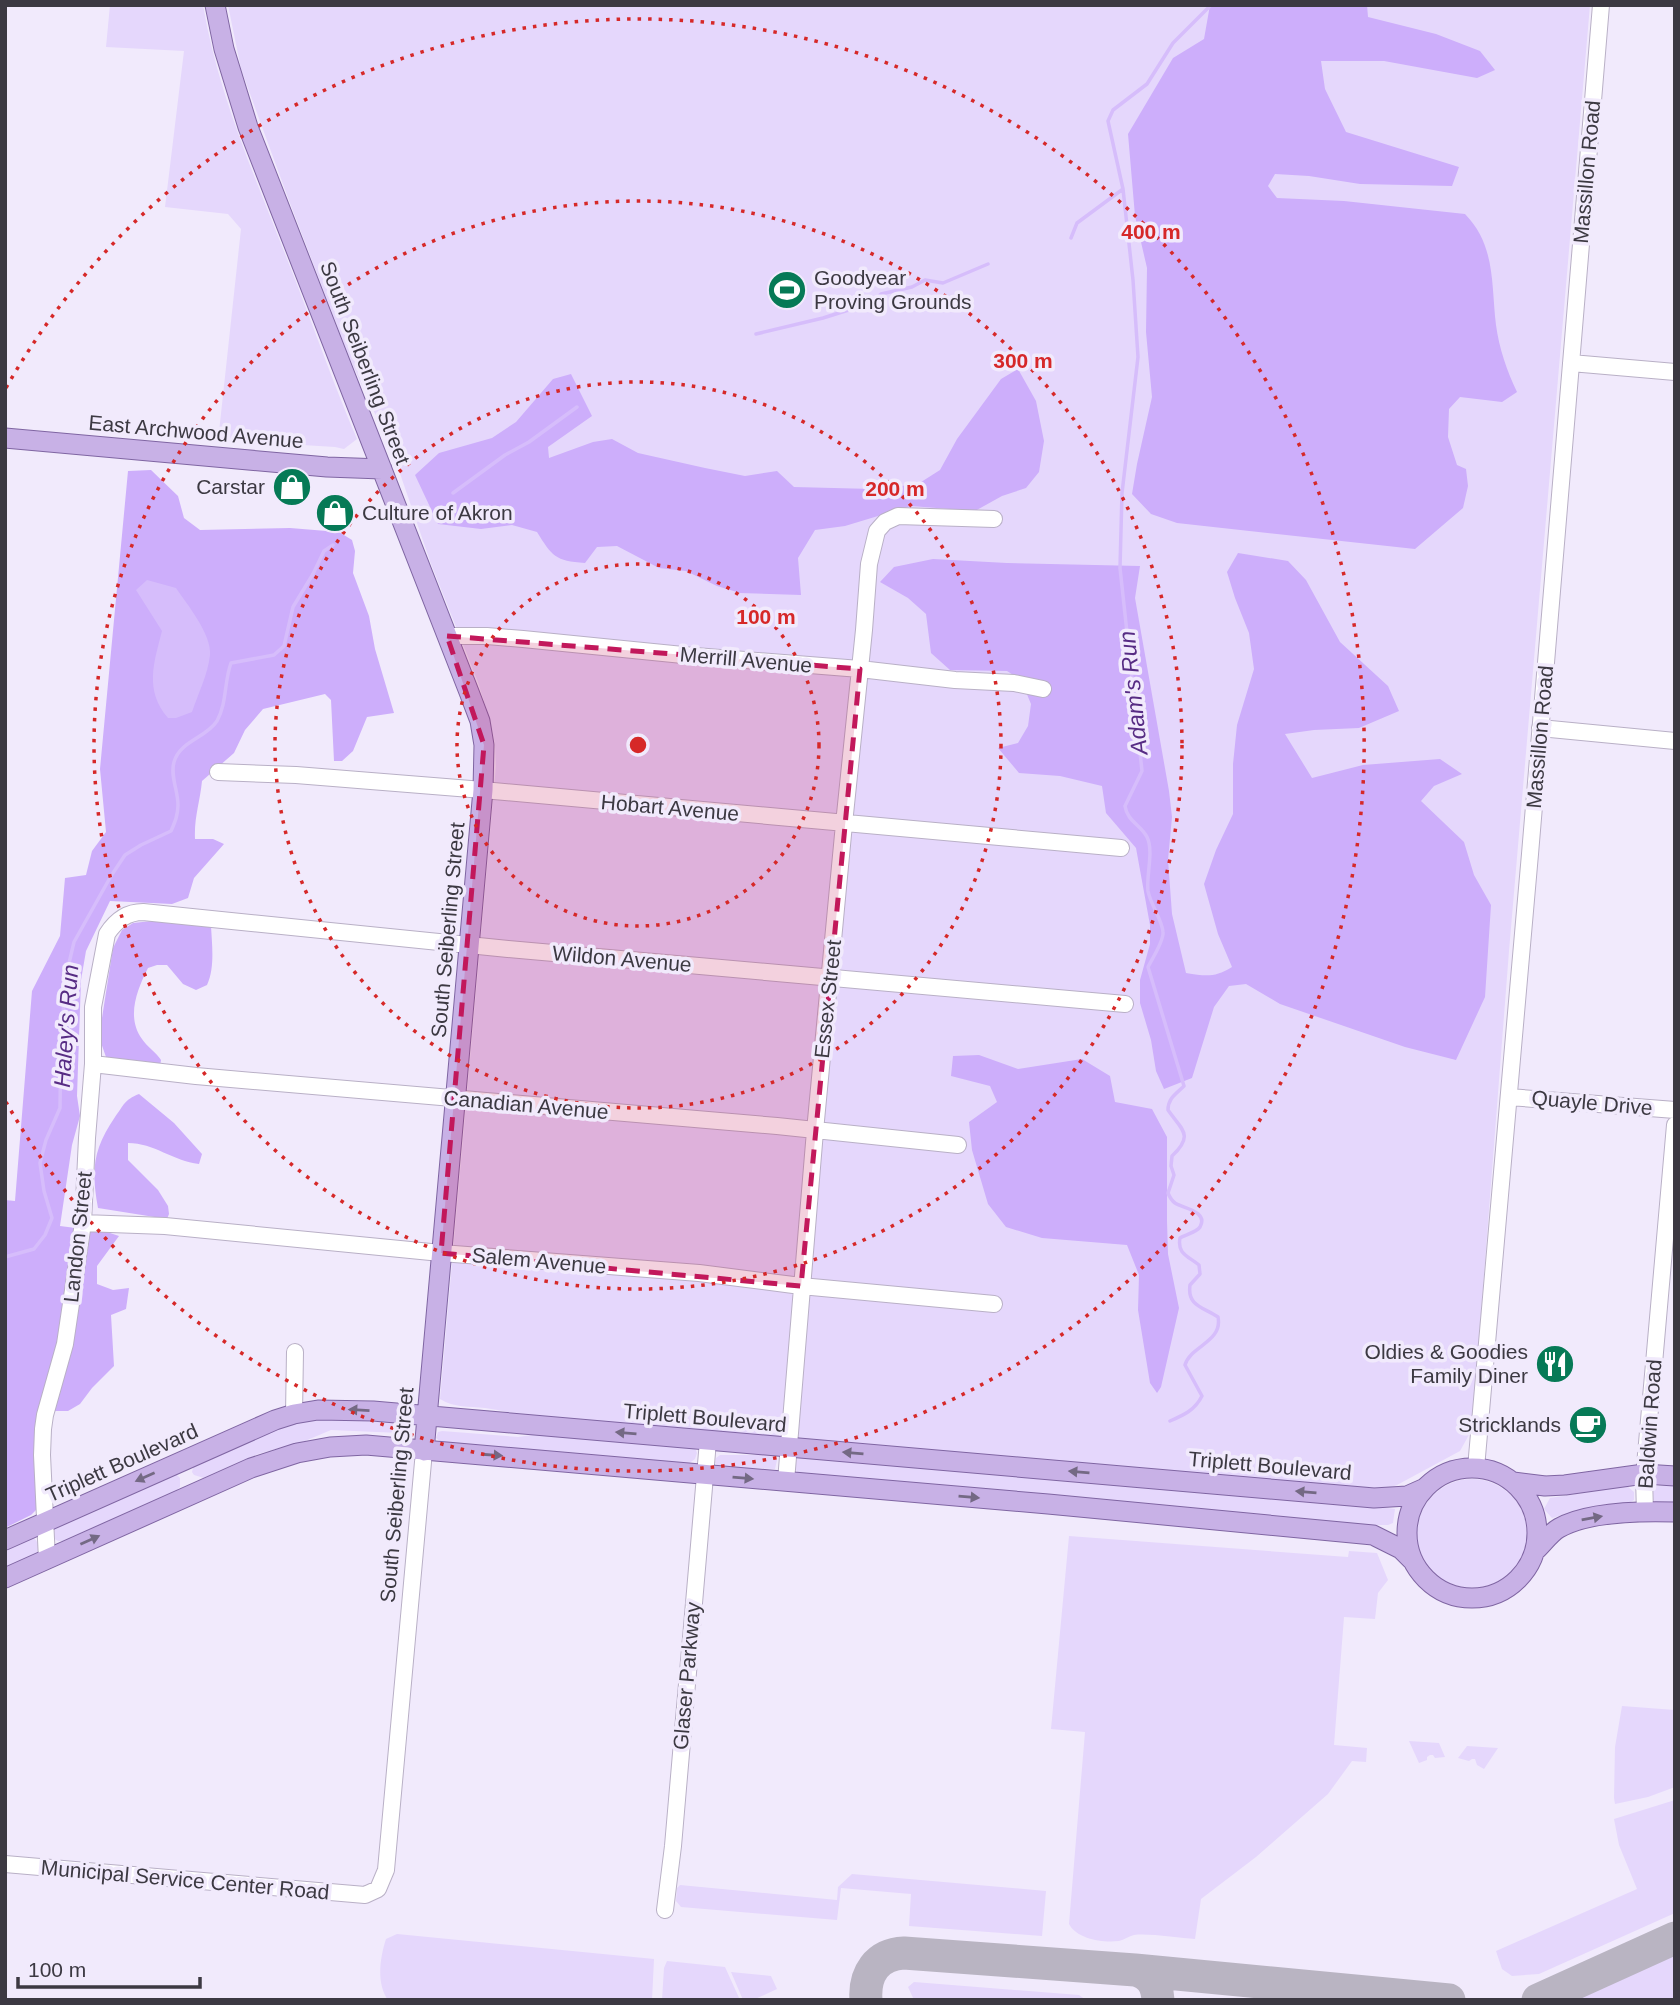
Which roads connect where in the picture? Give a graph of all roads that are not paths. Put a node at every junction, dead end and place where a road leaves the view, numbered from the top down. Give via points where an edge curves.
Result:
1 (215, 5) edge
2 (1601, 5) edge
3 (1571, 363) junction
4 (1675, 372) edge
5 (5, 438) edge
6 (382, 469) junction
7 (994, 519) dead end
8 (447, 636) junction
9 (860, 669) junction
10 (1044, 689) dead end
11 (1540, 728) junction
12 (1675, 741) edge
13 (218, 772) dead end
14 (483, 790) junction
15 (844, 824) junction
16 (1121, 848) dead end
17 (122, 918) joint
18 (468, 945) junction
19 (830, 977) junction
20 (1125, 1004) dead end
21 (93, 1065) junction
22 (1509, 1097) junction
23 (455, 1099) junction
24 (1675, 1110) edge
25 (1675, 1125) edge
26 (815, 1131) junction
27 (958, 1144) dead end
28 (83, 1223) junction
29 (442, 1253) junction
30 (801, 1286) junction
31 (994, 1304) dead end
32 (295, 1352) dead end
33 (294, 1414) junction
34 (427, 1416) junction
35 (708, 1441) junction
36 (788, 1448) junction
37 (424, 1451) junction
38 (1476, 1468) junction
39 (705, 1474) junction
40 (1644, 1474) junction
41 (1675, 1476) edge
42 (786, 1481) junction
43 (1513, 1482) junction
44 (1425, 1488) junction
45 (1645, 1513) junction
46 (1675, 1513) edge
47 (45, 1523) junction
48 (5, 1540) edge
49 (1535, 1551) junction
50 (47, 1560) junction
51 (1413, 1561) junction
52 (5, 1578) edge
53 (5, 1864) edge
54 (365, 1895) joint
55 (665, 1910) dead end

1 - 6 main road, South Seiberling Street via 248,127
2 - 3 street, Massillon Road
3 - 4 street
3 - 11 street, Massillon Road
5 - 6 main road, East Archwood Avenue
6 - 8 main road, South Seiberling Street
7 - 9 street, Essex Street via 898,516 885,522 875,536 869,564
8 - 9 street, Merrill Avenue
8 - 14 main road, South Seiberling Street via 482,731
9 - 10 street, Merrill Avenue
9 - 15 street, Essex Street
11 - 12 street
11 - 22 street, Massillon Road
13 - 14 street, Hobart Avenue
14 - 15 street, Hobart Avenue
14 - 18 main road, South Seiberling Street
15 - 16 street, Hobart Avenue
15 - 19 street, Essex Street
17 - 18 street, Wildon Avenue via 143,912
17 - 21 street, Landon Street via 107,934 97,979
18 - 19 street, Wildon Avenue
18 - 23 main road, South Seiberling Street
19 - 20 street, Wildon Avenue
19 - 26 street, Essex Street
21 - 23 street, Canadian Avenue
21 - 28 street, Landon Street
22 - 24 street, Quayle Drive
22 - 38 street, Massillon Road
23 - 26 street, Canadian Avenue
23 - 29 main road, South Seiberling Street
25 - 40 street, Baldwin Road
26 - 27 street, Canadian Avenue
26 - 30 street, Essex Street
28 - 29 street, Salem Avenue via 165,1226
28 - 47 street, Landon Street via 65,1344 43,1429
29 - 30 street, Salem Avenue via 699,1273
29 - 34 main road, South Seiberling Street
30 - 31 street, Salem Avenue
30 - 36 street, Essex Street
32 - 33 street
34 -> 33 main road, Triplett Boulevard via 355,1409
33 -> 47 main road, Triplett Boulevard
35 -> 34 main road, Triplett Boulevard
34 - 37 main road, South Seiberling Street
35 - 36 main road, Triplett Boulevard
35 - 39 street, Glaser Parkway
36 - 42 street, Essex Street
44 -> 36 main road, Triplett Boulevard via 1407,1496 1374,1498
37 -> 39 main road
50 -> 37 main road via 251,1468 297,1453 366,1445
37 - 54 street, South Seiberling Street via 386,1870 380,1886
38 - 43 main road
38 - 44 main road via 1448,1472
39 -> 42 main road
39 - 55 street, Glaser Parkway
40 - 41 main road
40 - 43 main road via 1565,1485
40 - 45 street, Baldwin Road
42 -> 51 main road via 1367,1534 1392,1543
43 - 49 main road via 1528,1498 1536,1518
44 - 51 main road via 1408,1523
45 - 46 main road
49 -> 45 main road via 1558,1528 1586,1518
47 - 48 main road, Triplett Boulevard
47 - 50 street, Landon Street
49 - 51 main road via 1512,1585 1476,1598 1440,1590
50 - 52 main road
53 - 54 street, Municipal Service Center Road

